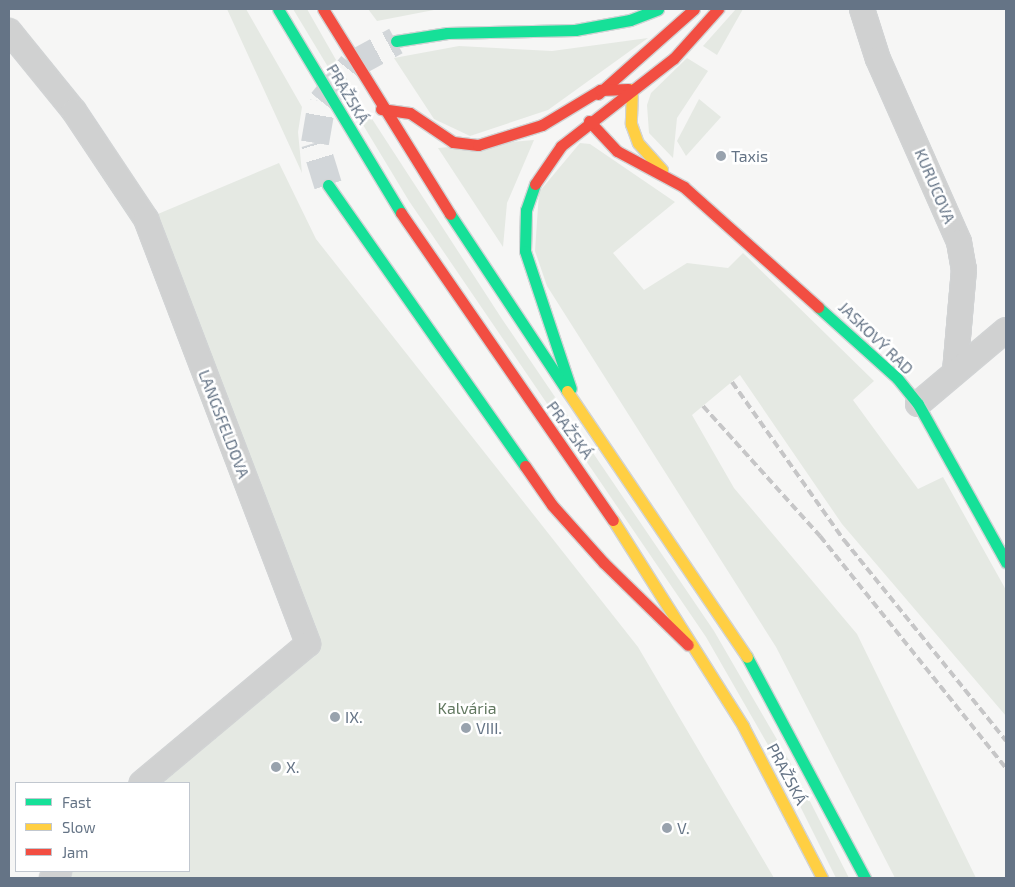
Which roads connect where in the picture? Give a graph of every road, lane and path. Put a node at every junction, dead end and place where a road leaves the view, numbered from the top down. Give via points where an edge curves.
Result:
1 (278, 9) edge
2 (323, 9) edge
3 (658, 9) edge
4 (694, 9) edge
5 (718, 9) edge
6 (862, 9) edge
7 (9, 31) edge
8 (396, 41) tunnel mouth
9 (632, 89) junction
10 (600, 90) junction
11 (381, 109) junction
12 (589, 121) junction
13 (672, 180) junction
14 (328, 185) tunnel mouth
15 (1006, 330) edge
16 (955, 372) junction
17 (574, 398) junction
18 (918, 404) junction
19 (1006, 562) edge
20 (702, 658) junction
21 (143, 782) edge
22 (822, 878) edge
23 (865, 878) edge

1 - 20 street, PRAŽSKÁ via 397,207 612,518
2 - 11 street, PRAŽSKÁ
3 - 8 street via 630,20 575,30 447,33
4 - 10 street
5 - 9 street via 693,41
6 - 16 street, KURUCOVA via 878,59 959,242 964,268
7 - 21 street, LANGSFELDOVA via 74,111 146,219 308,644
9 - 10 street
9 - 12 street
9 - 13 street, JASKOVÝ RAD via 629,113 638,143
10 - 11 street via 542,125 478,145 453,142 410,113
10 - 12 street
11 - 17 street, PRAŽSKÁ via 480,265
12 - 13 street, JASKOVÝ RAD via 617,151
12 - 17 street via 544,165 525,219 529,266
13 - 18 street, JASKOVÝ RAD via 808,295 897,378
14 - 20 street via 552,505 604,563
15 - 16 street
16 - 18 street
17 - 23 street, PRAŽSKÁ via 736,638 808,764
18 - 19 street, JASKOVÝ RAD
20 - 22 street, PRAŽSKÁ

